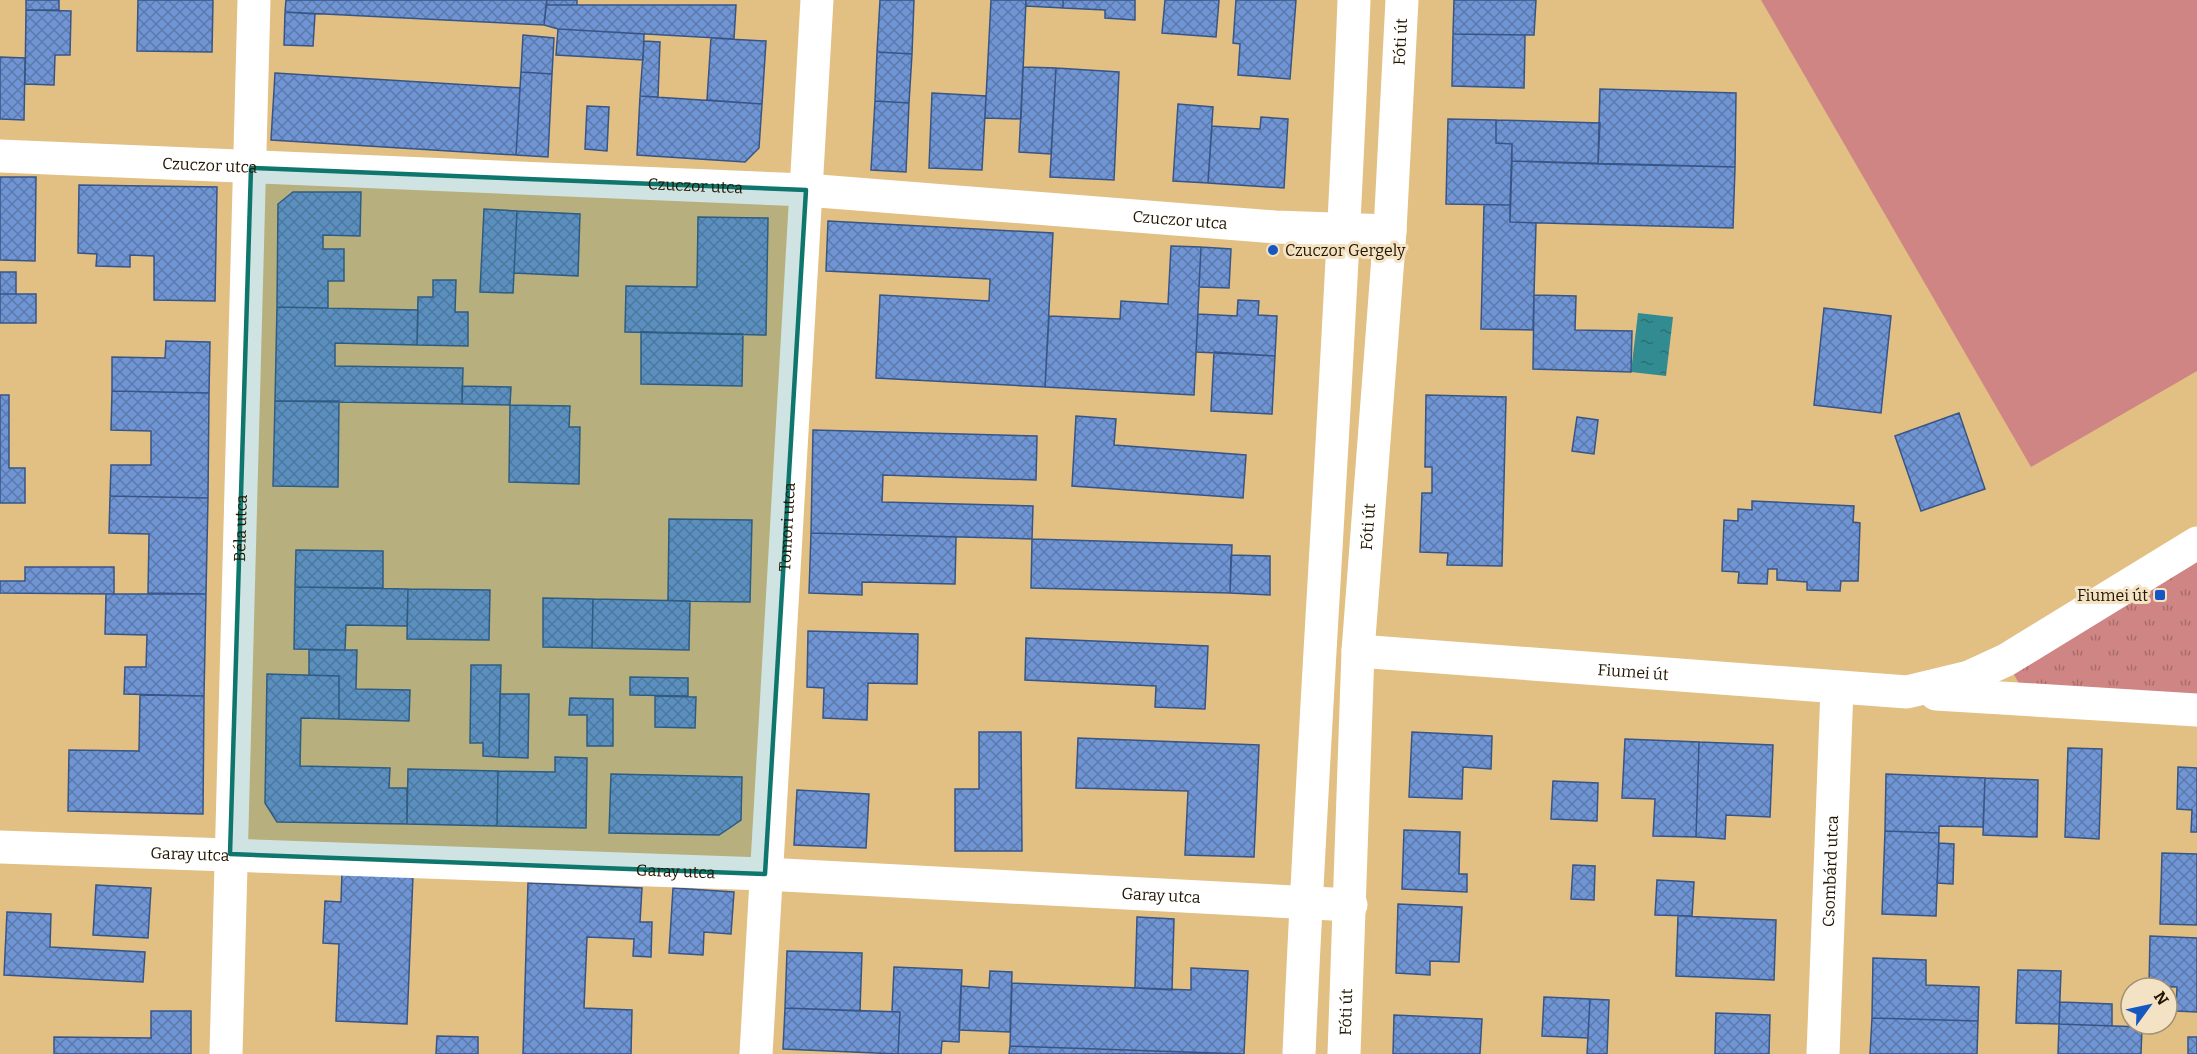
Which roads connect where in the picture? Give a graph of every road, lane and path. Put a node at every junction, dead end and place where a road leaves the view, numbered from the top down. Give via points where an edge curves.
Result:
1 (254, 0) edge
2 (817, 0) edge
3 (1354, 0) edge
4 (1402, 0) edge
5 (0, 156) edge
6 (251, 168) junction
7 (806, 190) junction
8 (1346, 230) junction
9 (1390, 231) junction
10 (2197, 543) edge
11 (1358, 651) junction
12 (1837, 688) junction
13 (1907, 692) junction
14 (2197, 710) edge
15 (0, 848) edge
16 (230, 854) junction
17 (765, 874) junction
18 (1305, 902) junction
19 (1351, 905) junction
20 (226, 1054) edge
21 (756, 1054) edge
22 (1299, 1054) edge
23 (1344, 1054) edge
24 (1823, 1054) edge

1 - 6 street, Béla utca
2 - 7 street, Tomori utca
3 - 8 street
4 - 9 street, Fóti út
5 - 6 street, Czuczor utca
6 - 7 street, Czuczor utca
6 - 16 street, Béla utca
7 - 8 street, Czuczor utca
7 - 17 street, Tomori utca
8 - 9 street, Czuczor utca
8 - 18 street
9 - 11 street, Fóti út
10 - 13 street, Fiumei út via 2006,660 1969,677
11 - 12 street, Fiumei út
11 - 19 street, Fóti út
12 - 13 street, Fiumei út
12 - 24 street, Csombárd utca
13 - 14 street, Fiumei út
15 - 16 street, Garay utca
16 - 17 street, Garay utca
16 - 20 street, Béla utca
17 - 18 street, Garay utca
17 - 21 street, Tomori utca
18 - 19 street, Garay utca
18 - 22 street
19 - 23 street, Fóti út

